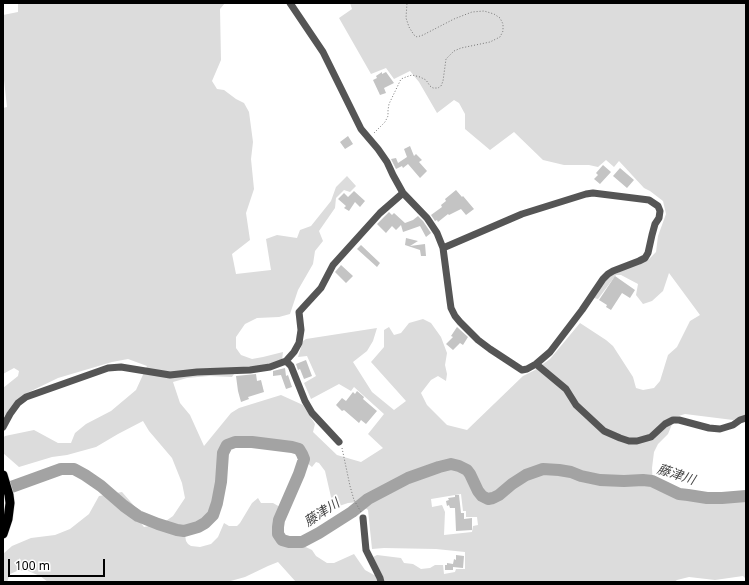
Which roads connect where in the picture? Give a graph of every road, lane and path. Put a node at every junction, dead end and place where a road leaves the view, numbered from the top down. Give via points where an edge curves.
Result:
1 (290, 3) edge
2 (407, 3) edge
3 (369, 138) junction
4 (403, 193) junction
5 (443, 248) junction
6 (286, 361) junction
7 (536, 364) junction
8 (746, 418) edge
9 (3, 427) edge
10 (339, 442) joint
11 (3, 475) edge
12 (362, 514) joint
13 (3, 534) edge
14 (381, 582) edge

1 - 3 street via 323,52 356,120
2 - 3 path via 406,18 414,36 417,37 472,12 484,11 500,18 503,31 500,37 490,42 454,51 446,60 441,86 438,88 430,86 420,76 412,75 401,79 389,104 385,122
3 - 4 street via 387,162
4 - 5 street via 427,218
4 - 6 street via 380,212 299,312 299,343
5 - 7 street via 451,308 455,316 478,340 522,370
5 - 7 street via 522,214 586,194 649,200 658,206 659,218 645,258 608,274 550,352
6 - 9 street via 250,370 170,375 121,367 108,368 26,397 18,403
6 - 10 street via 291,366 312,413
7 - 8 street via 566,389 576,405 604,431 620,438 638,441 651,437 673,420 720,429 733,426
10 - 12 path via 354,500
11 - 13 main road via 10,503
12 - 14 street via 366,550

